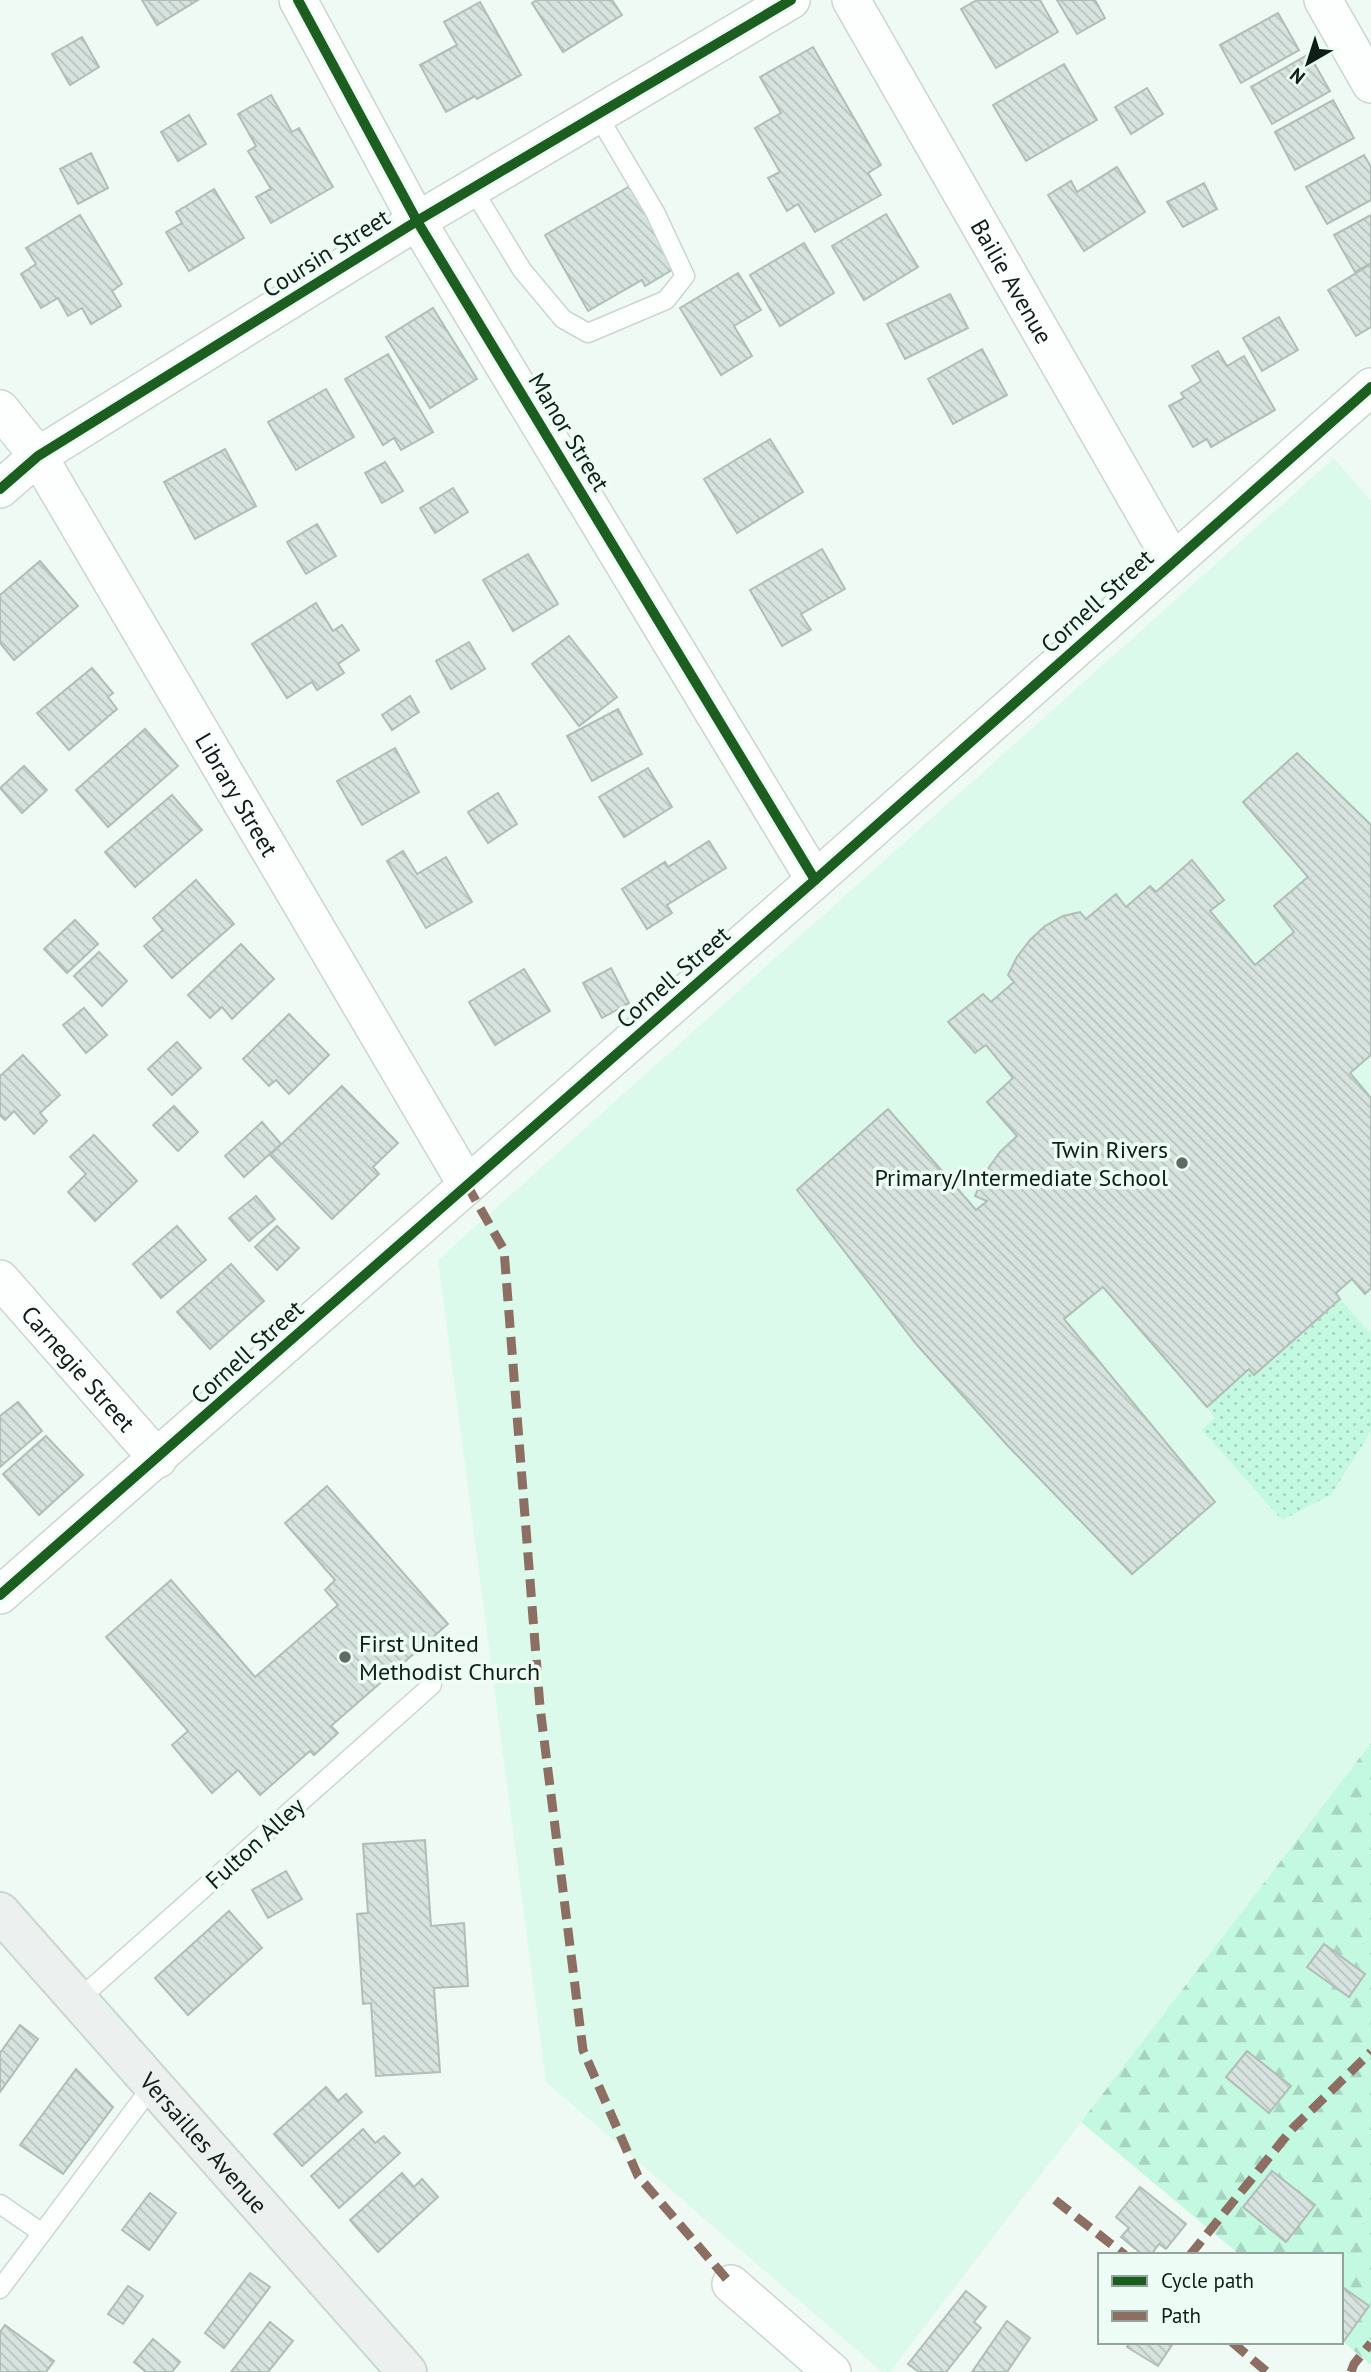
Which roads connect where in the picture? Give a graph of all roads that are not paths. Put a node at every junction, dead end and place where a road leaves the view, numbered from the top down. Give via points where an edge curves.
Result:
1 (298, 0) edge
2 (791, 0) edge
3 (850, 0) edge
4 (1323, 0) edge
5 (1371, 84) edge
6 (597, 114) junction
7 (472, 188) junction
8 (417, 221) junction
9 (1371, 387) edge
10 (0, 409) edge
11 (38, 456) junction
12 (0, 489) edge
13 (1173, 562) junction
14 (815, 880) junction
15 (467, 1185) junction
16 (0, 1279) edge
17 (158, 1459) junction
18 (0, 1595) edge
19 (432, 1685) dead end
20 (0, 1912) edge
21 (78, 2000) junction
22 (153, 2085) junction
23 (0, 2204) edge
24 (42, 2233) junction
25 (731, 2284) dead end
26 (0, 2289) edge
27 (407, 2372) edge
28 (832, 2372) edge

1 - 8 street, Manor Street
2 - 6 street, Coursin Street
3 - 13 street, Bailie Avenue
4 - 5 street
6 - 7 street, Coursin Street
6 - 7 lane via 655,212 685,276 666,300 588,333 563,319 522,270
7 - 8 street, Coursin Street
8 - 11 street, Coursin Street
8 - 14 street, Manor Street
9 - 13 street, Cornell Street
10 - 11 street, Library Street
11 - 12 street, Coursin Street
11 - 15 street, Library Street
13 - 14 street, Cornell Street
14 - 15 street, Cornell Street
15 - 17 street, Cornell Street
16 - 17 street, Carnegie Street
17 - 18 street, Cornell Street
19 - 21 lane, Fulton Alley
20 - 21 street, Versailles Avenue
21 - 22 street, Versailles Avenue
22 - 24 lane
22 - 27 street, Versailles Avenue
23 - 24 lane
24 - 26 lane
25 - 28 street

